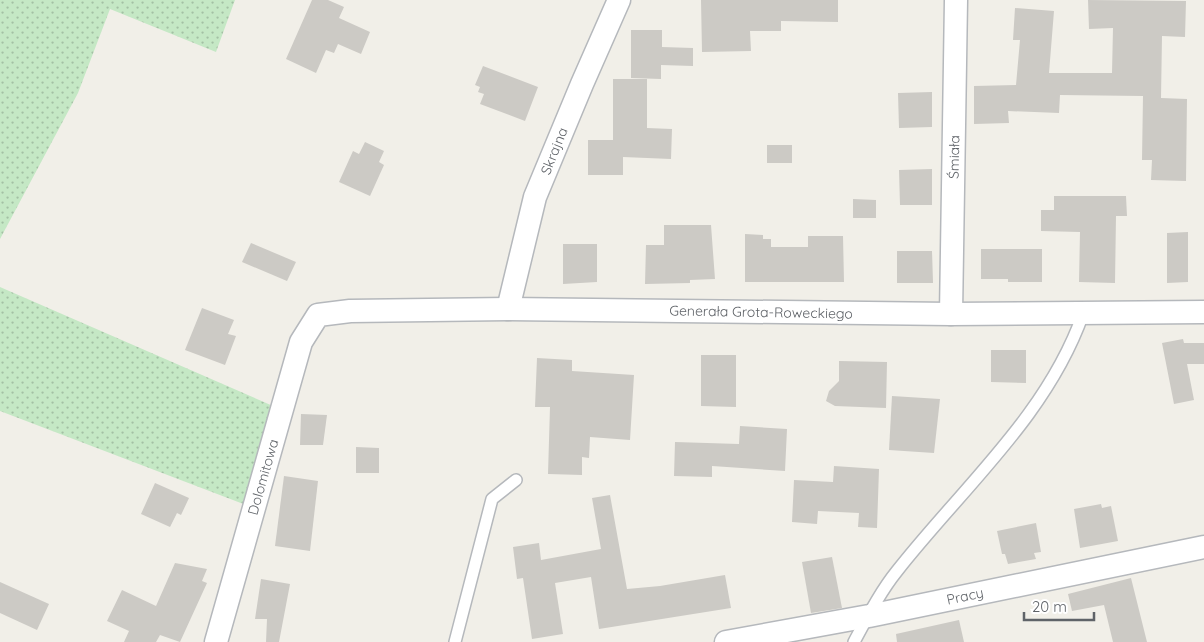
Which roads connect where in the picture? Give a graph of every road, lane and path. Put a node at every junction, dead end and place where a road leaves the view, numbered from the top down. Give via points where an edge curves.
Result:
1 (619, 0) edge
2 (956, 0) edge
3 (508, 309) junction
4 (1204, 312) edge
5 (951, 314) junction
6 (1083, 314) junction
7 (318, 315) joint
8 (516, 480) dead end
9 (1204, 547) edge
10 (869, 616) junction
11 (216, 642) edge
12 (455, 642) edge
13 (726, 642) edge
14 (854, 642) edge

1 - 3 street, Skrajna via 535,197
2 - 5 street, Śmiała
3 - 5 street, Generała Grota-Roweckiego
3 - 7 street, Generała Grota-Roweckiego via 350,311
4 - 6 street, Generała Grota-Roweckiego
5 - 6 street, Generała Grota-Roweckiego
6 - 10 lane via 1074,340 1022,422 991,463 896,572
7 - 11 street, Dolomitowa via 301,342
8 - 12 lane via 492,499
9 - 10 street, Pracy
10 - 13 street, Pracy
10 - 14 lane

